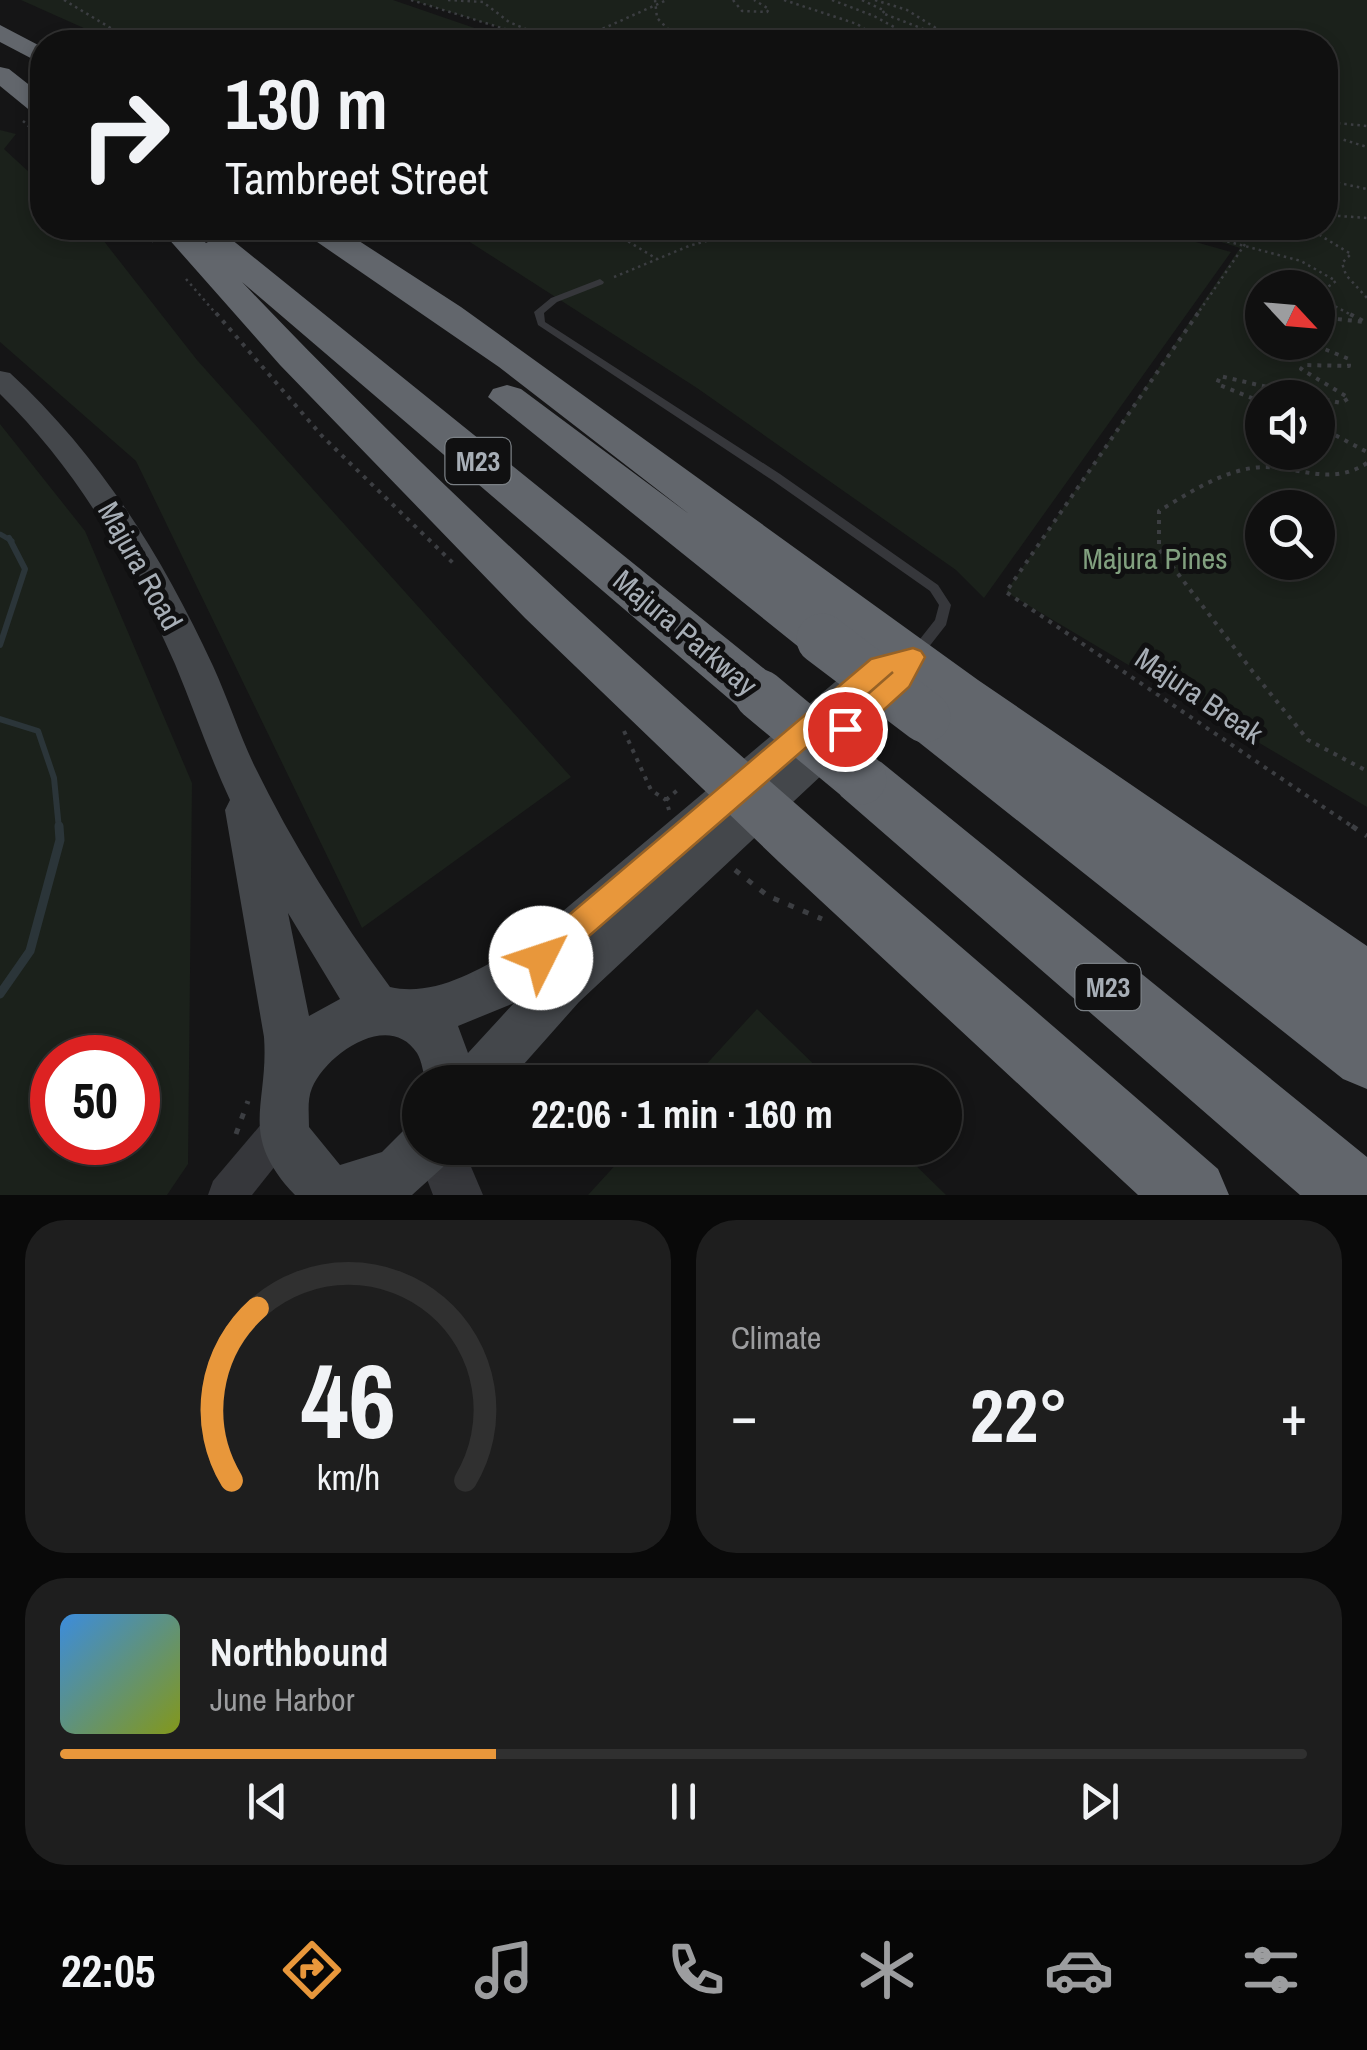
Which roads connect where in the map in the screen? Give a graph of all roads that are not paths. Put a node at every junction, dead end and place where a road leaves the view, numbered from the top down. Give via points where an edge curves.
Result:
1 (0, 32) edge
2 (30, 50) edge
3 (0, 74) edge
4 (30, 98) edge
5 (185, 240) edge
6 (211, 240) edge
7 (302, 240) edge
8 (338, 240) edge
9 (600, 282) road end
10 (0, 379) edge
11 (913, 657) junction
12 (240, 780) junction
13 (747, 798) junction
14 (1367, 984) edge
15 (396, 1013) junction
16 (1367, 1055) edge
17 (450, 1065) edge
18 (490, 1065) edge
19 (275, 1100) junction
20 (407, 1165) edge
21 (447, 1165) edge
22 (342, 1193) edge
23 (227, 1195) edge
24 (458, 1195) edge
25 (1192, 1195) edge
26 (1356, 1195) edge

1 - 2 highway
3 - 4 highway
5 - 13 highway via 370,440
6 - 26 highway, Majura Parkway / M23, bridge
7 - 16 highway, M23, bridge
8 - 11 highway via 405,280
9 - 11 lane via 554,300 539,312 541,322 934,588 945,605 941,622
10 - 12 main road, Majura Road via 69,449 154,580
11 - 13 main road via 900,680
11 - 14 highway
12 - 15 main road, Majura Road via 349,972
12 - 19 main road, Majura Road via 289,1037
13 - 15 main road via 541,958 487,992
13 - 18 main road
13 - 25 highway
15 - 17 main road, Majura Road via 436,1032
15 - 19 main road via 344,1020 314,1042
19 - 22 main road via 302,1165
19 - 23 street
20 - 22 main road
21 - 24 street

